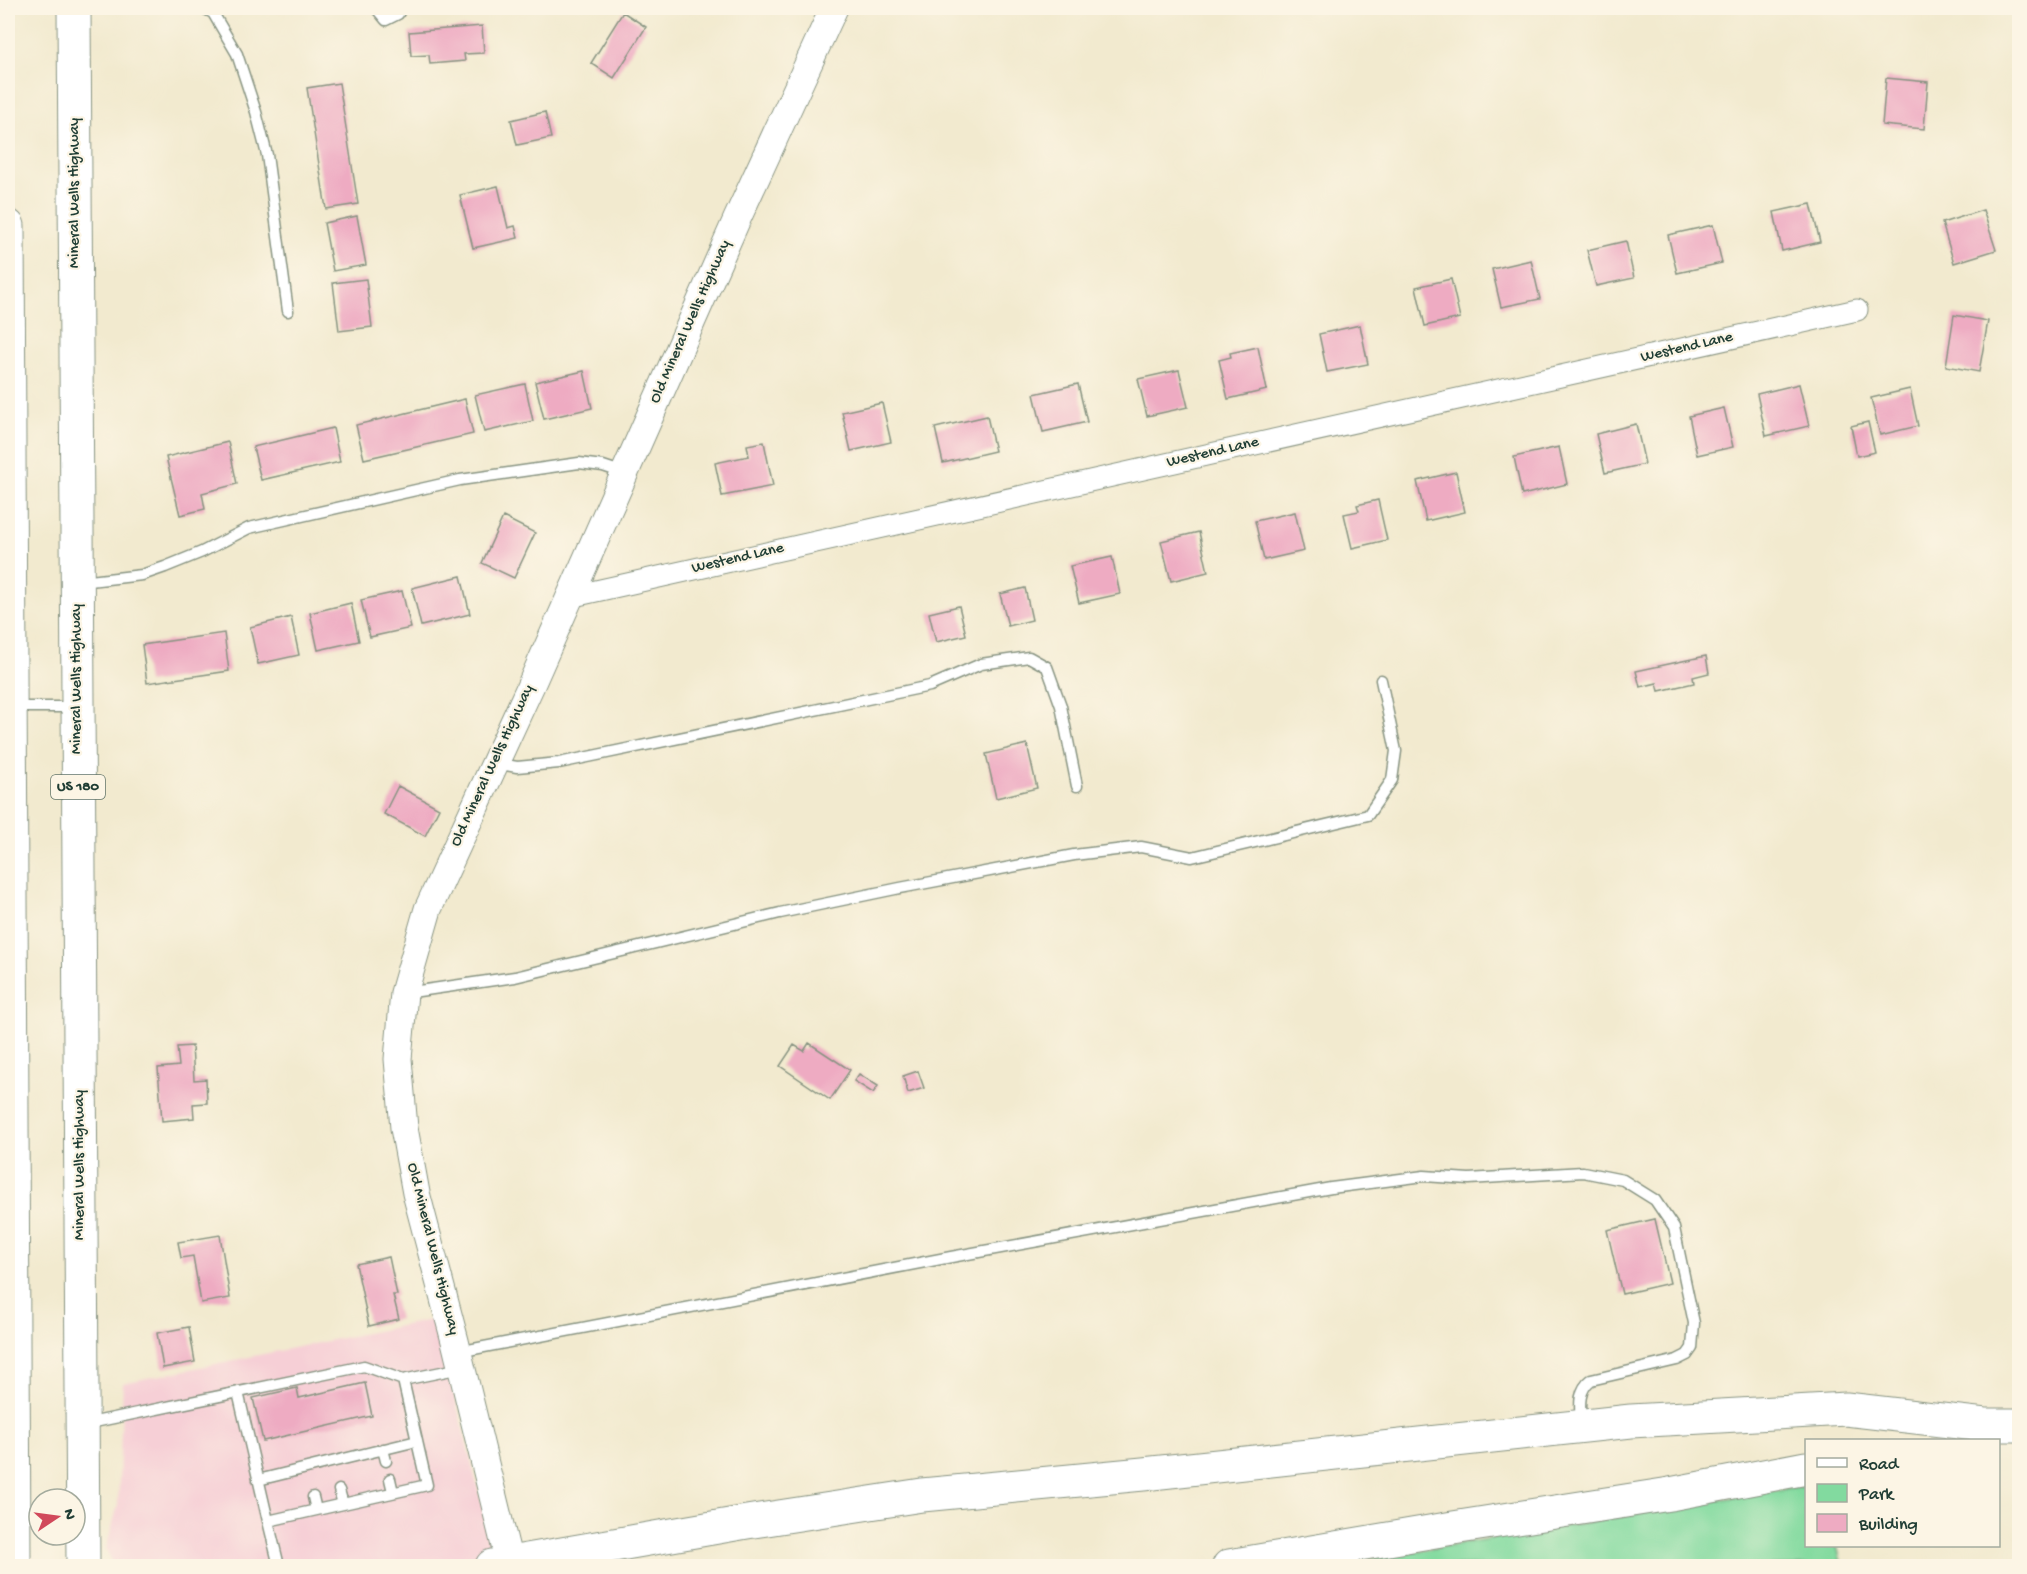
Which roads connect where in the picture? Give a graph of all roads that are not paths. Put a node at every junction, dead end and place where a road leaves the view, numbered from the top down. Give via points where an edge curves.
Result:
1 (75, 8) edge
2 (203, 8) edge
3 (376, 8) edge
4 (401, 8) edge
5 (834, 8) edge
6 (8, 226) edge
7 (1857, 310) dead end
8 (288, 311) dead end
9 (624, 473) junction
10 (77, 582) junction
11 (569, 597) junction
12 (1381, 681) dead end
13 (77, 706) junction
14 (8, 707) edge
15 (495, 763) junction
16 (1077, 786) dead end
17 (404, 993) junction
18 (460, 1360) junction
19 (403, 1380) junction
20 (10, 1390) edge
21 (238, 1392) junction
22 (82, 1425) junction
23 (1985, 1425) junction
24 (2019, 1425) edge
25 (1581, 1426) junction
26 (1931, 1439) edge
27 (417, 1441) junction
28 (383, 1449) junction
29 (386, 1461) dead end
30 (1805, 1468) edge
31 (390, 1479) dead end
32 (258, 1480) junction
33 (366, 1485) dead end
34 (339, 1490) dead end
35 (393, 1492) junction
36 (312, 1497) dead end
37 (369, 1498) junction
38 (343, 1504) junction
39 (316, 1510) junction
40 (268, 1521) junction
41 (11, 1532) edge
42 (87, 1558) edge
43 (14, 1566) edge
44 (279, 1566) edge
45 (503, 1566) edge
46 (1229, 1566) edge

1 - 10 main road, Mineral Wells Highway / US 180
2 - 8 lane via 213,13 237,54 256,112 267,155
3 - 4 lane via 386,20
5 - 9 street, Old Mineral Wells Highway
6 - 14 main road
7 - 11 street, Westend Lane
9 - 10 lane via 579,463 460,480 249,528 202,552 142,575
9 - 11 street, Old Mineral Wells Highway
10 - 13 main road, Mineral Wells Highway / US 180
11 - 15 street, Old Mineral Wells Highway
12 - 17 lane via 1396,751 1392,780 1368,815 1192,857 1141,847 1063,857 780,913 515,977
13 - 14 lane
13 - 22 main road, Mineral Wells Highway / US 180
14 - 20 main road
15 - 16 lane via 517,767 570,760 930,686 981,664 1029,657 1047,667 1061,706
15 - 17 street, Old Mineral Wells Highway via 428,909
17 - 18 street, Old Mineral Wells Highway via 399,1059 404,1128 416,1193
18 - 19 lane
18 - 25 lane via 951,1257 1331,1188 1424,1176 1469,1179 1583,1172 1623,1180 1655,1200 1674,1228 1694,1323 1692,1348 1677,1360 1591,1380 1583,1386
18 - 45 street, Old Mineral Wells Highway
19 - 21 lane via 364,1366
19 - 27 lane
20 - 41 main road
21 - 22 lane
21 - 32 lane
22 - 42 main road, Mineral Wells Highway / US 180
23 - 24 main road
23 - 25 main road via 1846,1409
23 - 26 main road
25 - 45 main road via 922,1495
27 - 28 lane
27 - 35 lane via 427,1485
28 - 29 lane
28 - 32 lane via 360,1461
30 - 46 main road
31 - 35 lane
32 - 40 lane
33 - 37 lane
34 - 38 lane
35 - 37 lane
36 - 39 lane
37 - 38 lane
38 - 39 lane
39 - 40 lane
40 - 44 lane
41 - 43 main road

